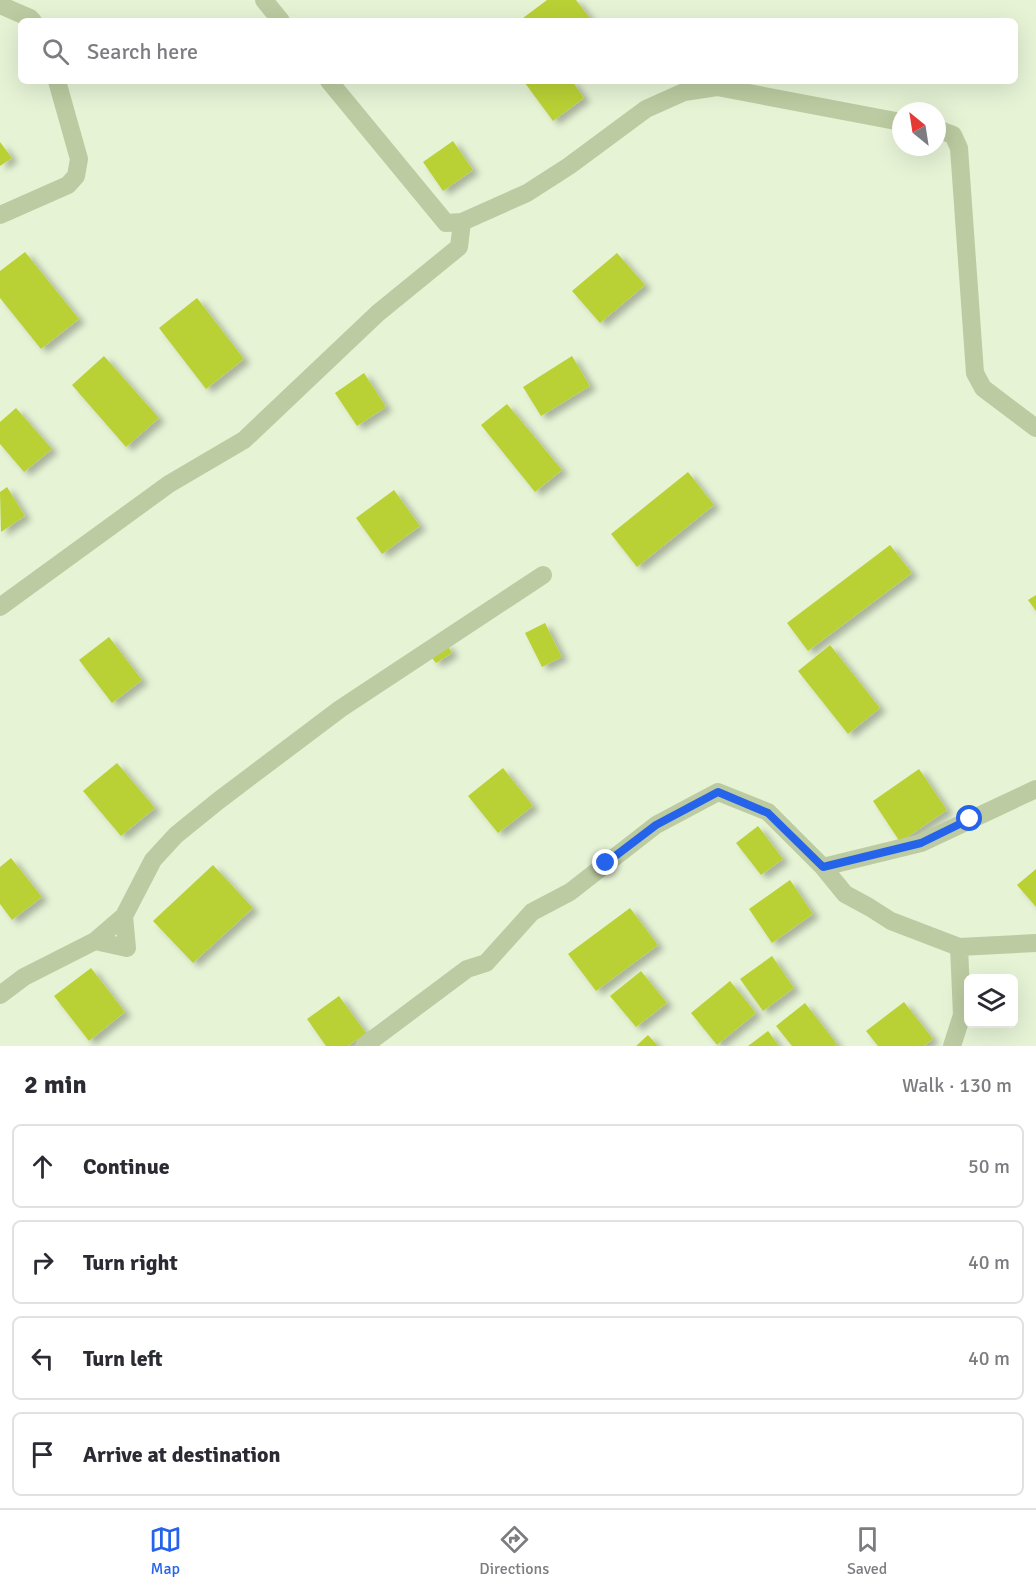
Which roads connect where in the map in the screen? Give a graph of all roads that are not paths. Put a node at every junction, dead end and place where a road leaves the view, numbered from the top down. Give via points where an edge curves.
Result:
1 (264, 0) edge
2 (0, 5) edge
3 (30, 18) edge
4 (279, 18) edge
5 (58, 84) edge
6 (332, 84) edge
7 (892, 120) edge
8 (946, 132) edge
9 (0, 215) edge
10 (462, 222) junction
11 (1036, 428) edge
12 (543, 575) dead end
13 (0, 607) edge
14 (1036, 789) edge
15 (823, 867) junction
16 (124, 916) junction
17 (95, 940) junction
18 (1036, 943) edge
19 (959, 947) junction
20 (0, 995) edge
21 (364, 1046) edge
22 (952, 1046) edge

1 - 4 street
2 - 3 street
5 - 9 street via 79,159 76,176 68,185
6 - 10 street via 446,223
7 - 10 street via 717,87 684,92 646,109 527,193
8 - 11 street via 953,135 959,148 975,373 983,388
10 - 13 street via 459,247 378,313 244,440 169,484
12 - 16 street via 340,708 218,801 153,860
14 - 15 street via 921,843
15 - 19 street via 845,894 891,921
15 - 21 street via 768,813 718,792 656,825 570,892 532,912 486,963 467,969
16 - 17 street
16 - 17 street via 127,948
17 - 20 street via 24,977
18 - 19 street
19 - 22 street via 962,1015

